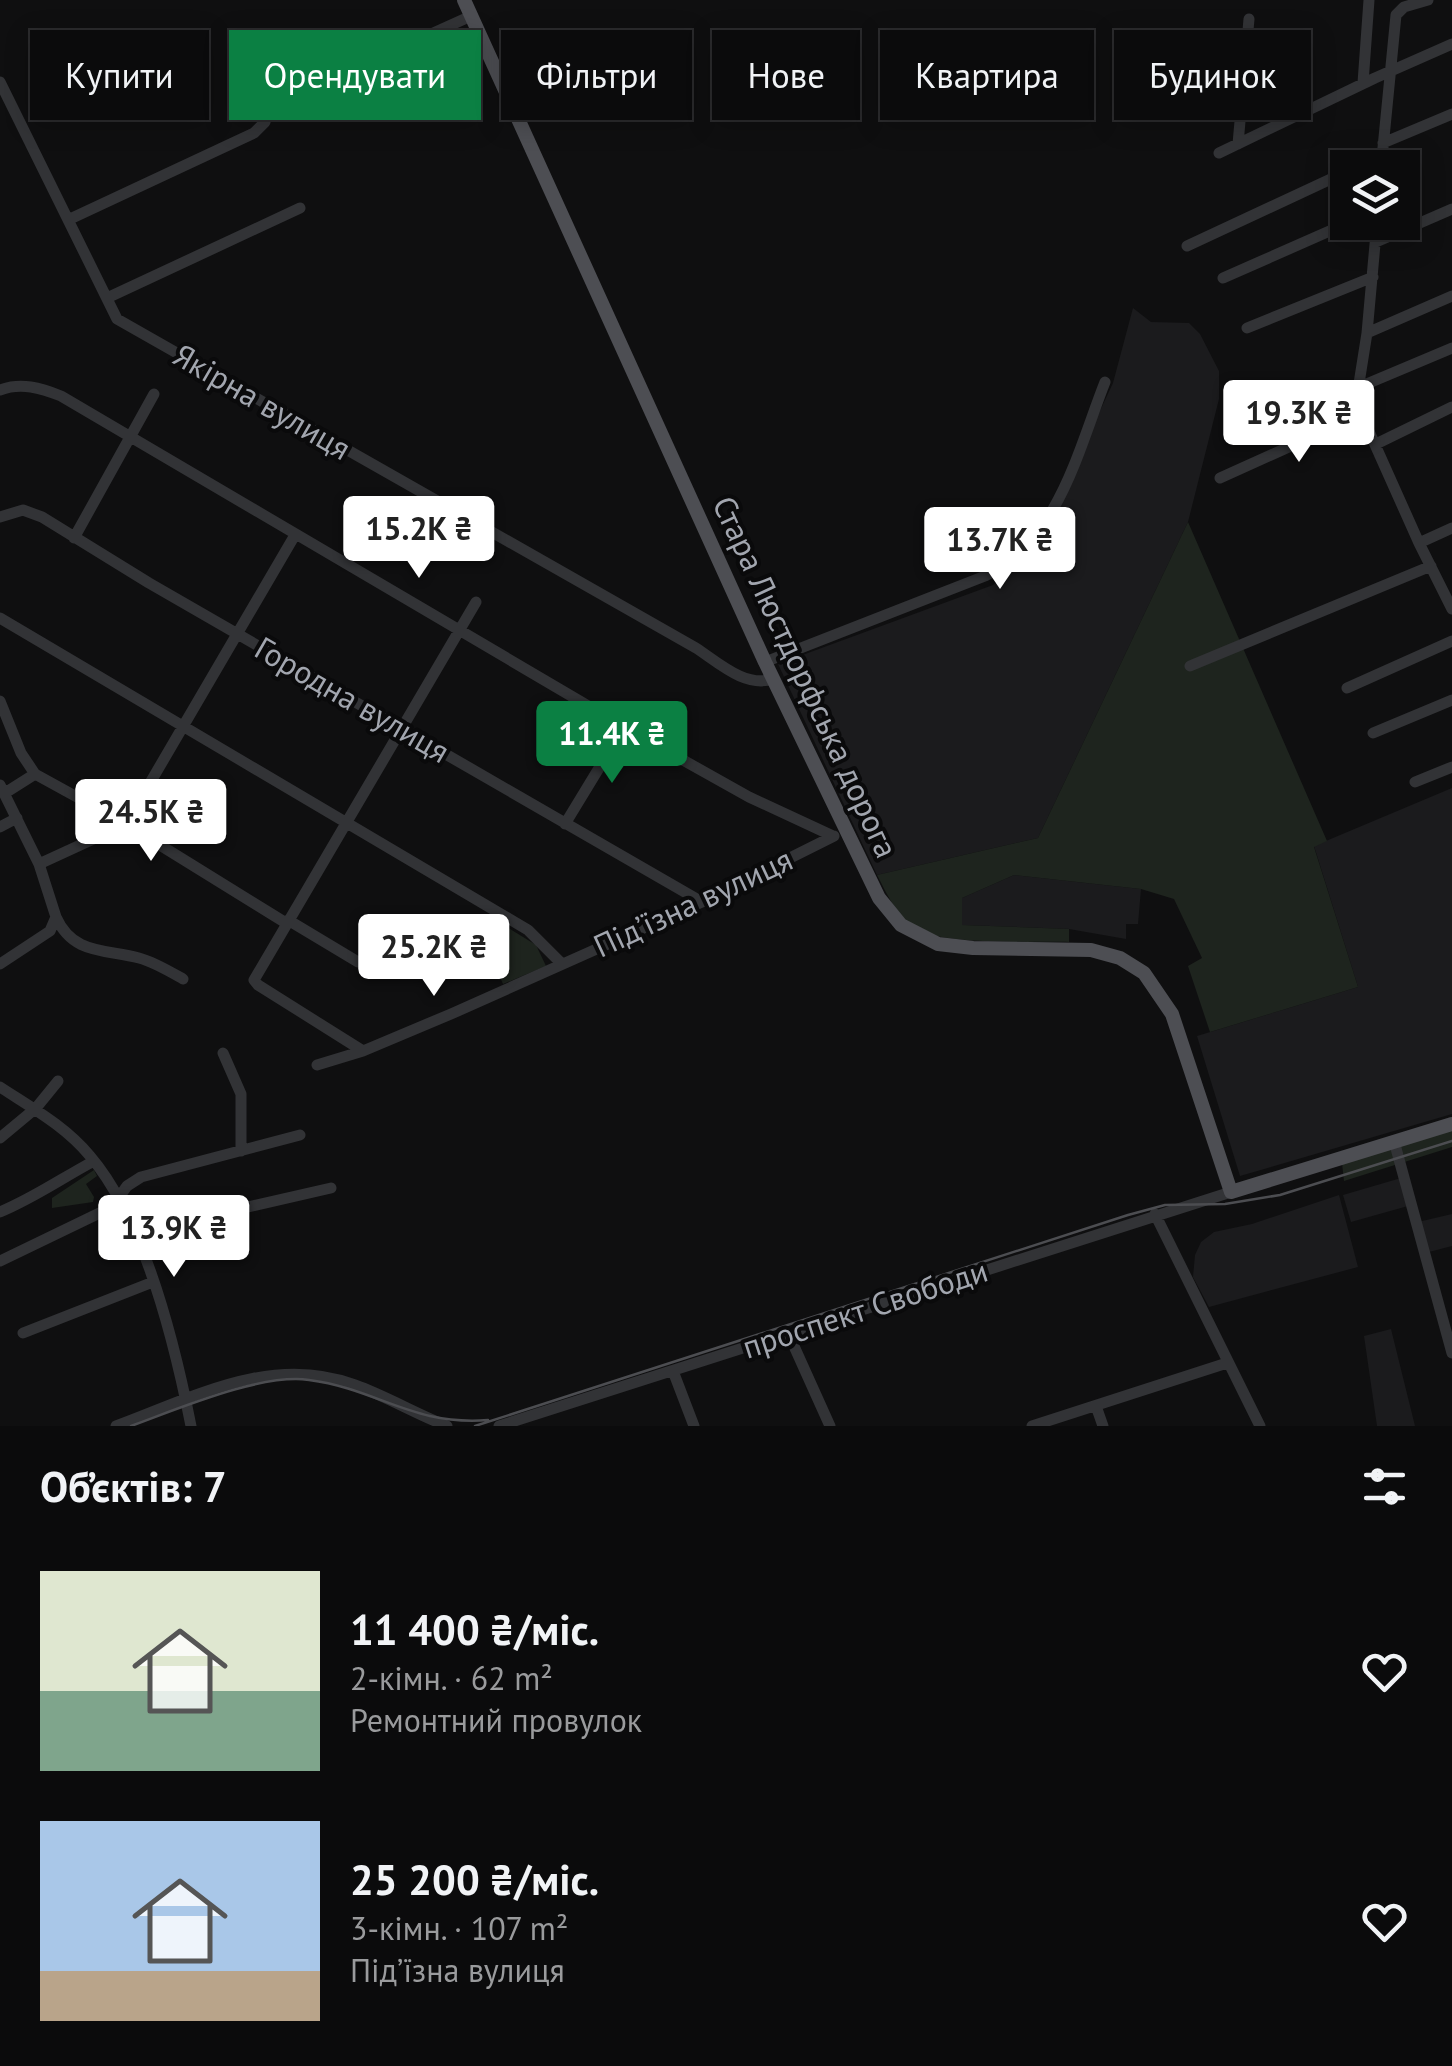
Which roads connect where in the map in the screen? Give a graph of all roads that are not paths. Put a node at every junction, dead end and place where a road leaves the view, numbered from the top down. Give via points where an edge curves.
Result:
1 (464, 0) edge
2 (1369, 0) edge
3 (1428, 0) edge
4 (471, 16) junction
5 (1250, 19) dead end
6 (1452, 44) edge
7 (1388, 73) junction
8 (0, 82) edge
9 (1363, 83) junction
10 (1452, 114) edge
11 (1238, 144) junction
12 (1382, 150) edge
13 (1391, 150) edge
14 (1219, 154) dead end
15 (1330, 179) edge
16 (300, 208) dead end
17 (1452, 209) edge
18 (70, 219) junction
19 (1330, 231) edge
20 (1376, 242) joint
21 (1187, 246) dead end
22 (1373, 277) junction
23 (1223, 278) dead end
24 (1452, 296) edge
25 (107, 298) junction
26 (1248, 328) dead end
27 (1368, 334) junction
28 (1452, 348) edge
29 (1104, 382) dead end
30 (1357, 388) junction
31 (0, 390) edge
32 (154, 394) dead end
33 (1452, 407) edge
34 (1362, 414) junction
35 (131, 436) junction
36 (1376, 444) junction
37 (1220, 478) dead end
38 (0, 516) edge
39 (1452, 528) edge
40 (295, 535) junction
41 (74, 538) junction
42 (1418, 544) junction
43 (1430, 566) junction
44 (476, 602) dead end
45 (1452, 609) edge
46 (0, 618) edge
47 (459, 628) junction
48 (239, 634) junction
49 (1452, 641) edge
50 (765, 662) junction
51 (1190, 666) dead end
52 (773, 679) junction
53 (1348, 688) dead end
54 (1452, 700) edge
55 (0, 701) edge
56 (624, 727) junction
57 (182, 728) junction
58 (403, 730) junction
59 (1373, 734) dead end
60 (1452, 767) edge
61 (34, 774) junction
62 (1416, 782) dead end
63 (2, 789) edge
64 (17, 818) junction
65 (126, 824) junction
66 (565, 824) junction
67 (347, 825) junction
68 (0, 828) edge
69 (841, 835) junction
70 (38, 864) junction
71 (702, 902) junction
72 (55, 913) junction
73 (287, 922) junction
74 (358, 962) dead end
75 (0, 964) edge
76 (562, 964) junction
77 (183, 979) dead end
78 (363, 1052) junction
79 (223, 1054) dead end
80 (317, 1065) dead end
81 (58, 1081) dead end
82 (0, 1086) edge
83 (36, 1108) junction
84 (1452, 1124) edge
85 (300, 1134) dead end
86 (0, 1138) edge
87 (1394, 1141) junction
88 (241, 1151) junction
89 (94, 1161) junction
90 (331, 1188) dead end
91 (1231, 1192) junction
92 (119, 1199) junction
93 (0, 1212) edge
94 (1155, 1214) junction
95 (144, 1254) junction
96 (0, 1262) edge
97 (153, 1282) junction
98 (23, 1332) dead end
99 (789, 1334) junction
100 (1452, 1353) edge
101 (1228, 1364) junction
102 (673, 1371) junction
103 (186, 1400) junction
104 (1096, 1406) junction
105 (116, 1426) edge
106 (192, 1426) edge
107 (447, 1426) edge
108 (499, 1426) edge
109 (694, 1426) edge
110 (830, 1426) edge
111 (1032, 1426) edge
112 (1103, 1426) edge
113 (1260, 1426) edge

1 - 4 main road, Стара Люстдорфська дорога
2 - 9 street
3 - 7 street via 1396,15
4 - 18 street via 296,95 268,112 254,133
4 - 50 main road, Стара Люстдорфська дорога
5 - 11 street
6 - 7 street
7 - 9 street
7 - 12 street
8 - 18 street
9 - 11 street
10 - 13 street
11 - 14 street
15 - 21 street
16 - 25 street
17 - 20 street
18 - 25 street
19 - 23 street
20 - 22 street
22 - 26 street
22 - 27 street
24 - 27 street
25 - 52 street, Якірна вулиця via 117,319 748,681
27 - 30 street
28 - 30 street
29 - 50 street via 1052,512 1016,558
30 - 34 street
31 - 35 street via 46,390
32 - 35 street
33 - 36 street
34 - 36 street
34 - 37 street
35 - 40 street
35 - 41 street
36 - 42 street
38 - 41 street, Городна вулиця via 29,512
39 - 42 street
40 - 47 street
40 - 48 street
41 - 48 street, Городна вулиця
42 - 43 street
43 - 45 street
43 - 51 street
44 - 47 street
46 - 57 street
47 - 56 street
47 - 58 street
48 - 57 street
48 - 58 street, Городна вулиця
49 - 53 street
50 - 52 main road, Стара Люстдорфська дорога
52 - 69 main road, Стара Люстдорфська дорога
54 - 59 street
55 - 61 street
56 - 66 street
56 - 69 street via 750,797
57 - 65 street
57 - 67 street
58 - 66 street, Городна вулиця
58 - 67 street
60 - 62 street
61 - 63 street
61 - 65 street
63 - 64 street
64 - 68 street
64 - 70 street
65 - 70 street
65 - 73 street
66 - 71 street, Городна вулиця
67 - 73 street
67 - 76 street via 528,930
69 - 71 street, Підʼїзна вулиця
69 - 91 main road, Стара Люстдорфська дорога via 885,908 926,941 1091,950 1144,973 1172,1014
70 - 72 street
71 - 76 street, Підʼїзна вулиця
72 - 75 street via 50,931
72 - 77 street via 65,934 85,948 149,961
73 - 74 street
73 - 78 street via 255,981
76 - 78 street, Підʼїзна вулиця
78 - 80 street, Підʼїзна вулиця
79 - 88 street via 241,1094
81 - 83 street
82 - 83 street
83 - 86 street
83 - 89 street
84 - 87 main road
85 - 88 street
87 - 91 main road
87 - 100 street
88 - 92 street via 141,1178
89 - 92 street
89 - 93 street
90 - 95 street via 217,1214
91 - 94 street, проспект Свободи
92 - 95 street
92 - 96 street
94 - 99 street, проспект Свободи
94 - 101 street
95 - 97 street
97 - 98 street
97 - 103 street
99 - 102 street, проспект Свободи
99 - 110 street
101 - 104 street
101 - 113 street
102 - 108 street, проспект Свободи
102 - 109 street
103 - 105 street
103 - 106 street
103 - 107 street via 266,1374 312,1374 358,1386
104 - 111 street
104 - 112 street

